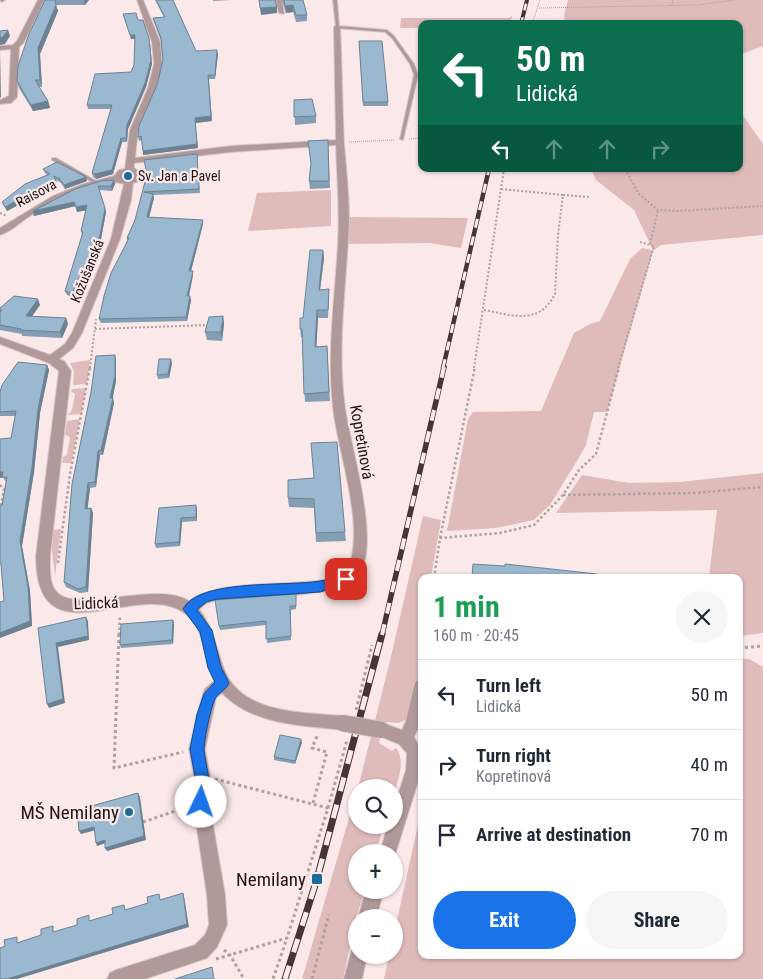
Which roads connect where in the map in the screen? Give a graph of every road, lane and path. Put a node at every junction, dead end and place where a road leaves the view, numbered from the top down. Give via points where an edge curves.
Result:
1 (41, 0) edge
2 (140, 0) edge
3 (279, 0) edge
4 (335, 0) edge
5 (540, 0) edge
6 (673, 0) edge
7 (734, 0) edge
8 (672, 5) junction
9 (539, 8) junction
10 (282, 13) dead end
11 (534, 20) edge
12 (337, 27) junction
13 (15, 47) junction
14 (0, 48) edge
15 (0, 102) edge
16 (418, 138) edge
17 (402, 139) junction
18 (340, 142) junction
19 (54, 159) dead end
20 (129, 166) junction
21 (504, 172) edge
22 (627, 172) edge
23 (117, 178) junction
24 (129, 181) junction
25 (96, 182) junction
26 (501, 189) junction
27 (563, 195) junction
28 (589, 197) dead end
29 (763, 206) edge
30 (658, 210) junction
31 (0, 232) edge
32 (640, 242) dead end
33 (650, 244) junction
34 (484, 310) junction
35 (97, 316) dead end
36 (210, 325) edge
37 (95, 329) junction
38 (0, 340) edge
39 (52, 359) junction
40 (0, 485) edge
41 (763, 488) edge
42 (563, 495) junction
43 (1, 506) edge
44 (440, 538) junction
45 (58, 565) dead end
46 (435, 574) edge
47 (190, 609) junction
48 (120, 612) dead end
49 (763, 646) edge
50 (743, 648) edge
51 (223, 683) junction
52 (418, 701) edge
53 (317, 737) dead end
54 (406, 739) junction
55 (197, 749) junction
56 (202, 776) junction
57 (201, 802) junction
58 (313, 803) junction
59 (143, 822) edge
60 (390, 844) edge
61 (329, 914) dead end
62 (287, 938) junction
63 (211, 941) junction
64 (230, 954) junction
65 (212, 960) dead end
66 (356, 964) edge
67 (116, 979) edge
68 (244, 979) edge
69 (273, 979) edge
70 (312, 979) edge
71 (353, 979) edge

1 - 13 street
2 - 20 street, Kožušanská via 156,42 158,57 154,82 134,130
3 - 10 street
4 - 12 lane
5 - 9 path
6 - 8 path
7 - 8 path via 718,4
8 - 9 path
9 - 11 path
12 - 17 lane via 386,30 412,64 416,75
12 - 18 street, Kopretinová
13 - 14 street
13 - 15 street via 13,97
16 - 17 path
17 - 18 path
18 - 20 street via 231,149
18 - 47 street, Kopretinová via 344,219 336,343 337,378 340,415 360,530 358,565 350,578 334,584 217,594 202,599
19 - 25 lane
20 - 23 street
20 - 24 street, Kožušanská via 139,176
21 - 26 path
22 - 30 path via 639,194
23 - 24 street
23 - 25 street, Raisova
24 - 39 street, Kožušanská via 114,239 78,333 69,346
25 - 31 street, Raisova via 38,206
26 - 27 path
26 - 34 path
27 - 28 path
27 - 34 path via 552,300 540,314 531,316
29 - 30 path
30 - 33 path
32 - 33 path
33 - 42 path via 654,246 596,454 579,470
34 - 44 path
35 - 37 path
36 - 37 path
37 - 45 path
38 - 39 street
39 - 47 street, Lidická via 62,366 66,376 44,545 44,575 48,592 56,601 68,605 165,600
40 - 43 path via 4,489
41 - 42 path via 695,493
42 - 44 path via 534,525
44 - 46 path
47 - 51 street via 206,630 215,668
48 - 55 path via 114,768
49 - 50 path
51 - 54 street, bridge via 238,699 261,710 382,730
51 - 55 street via 210,694
52 - 54 street
53 - 58 path via 312,748 327,752
54 - 60 street via 414,750 415,764
55 - 56 street
56 - 57 street
56 - 58 path
57 - 59 path
57 - 63 street via 216,895 218,925
58 - 62 path via 328,808
61 - 70 path
62 - 64 path
62 - 69 path
63 - 64 path
63 - 67 street via 201,952
64 - 65 path
64 - 68 path
66 - 71 street

